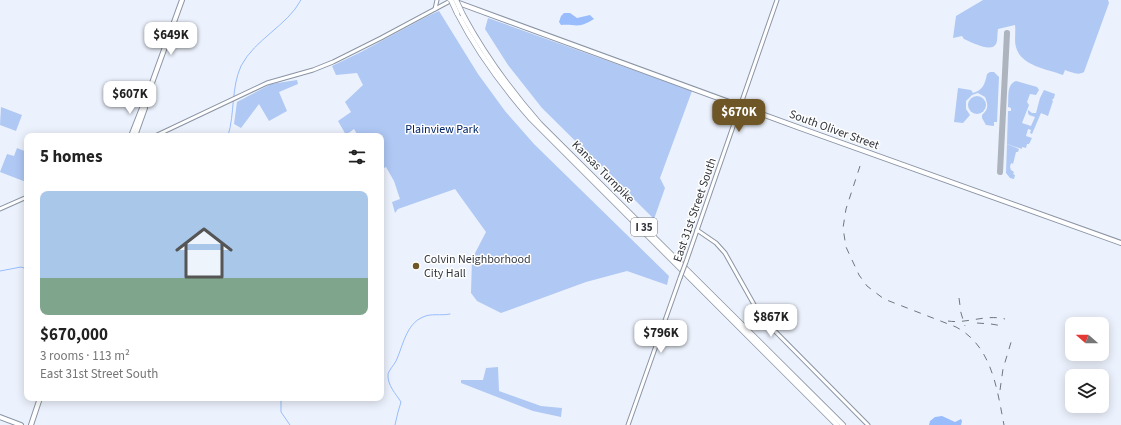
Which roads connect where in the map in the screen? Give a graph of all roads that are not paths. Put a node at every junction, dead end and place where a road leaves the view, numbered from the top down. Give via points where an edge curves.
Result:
1 (182, 0) edge
2 (437, 0) edge
3 (451, 0) edge
4 (456, 0) edge
5 (777, 0) edge
6 (435, 10) junction
7 (144, 106) junction
8 (740, 106) junction
9 (132, 133) edge
10 (137, 133) edge
11 (162, 133) edge
12 (24, 198) edge
13 (0, 209) edge
14 (698, 230) junction
15 (1121, 243) edge
16 (39, 401) edge
17 (0, 417) edge
18 (21, 425) edge
19 (31, 425) edge
20 (628, 425) edge
21 (837, 425) edge
22 (843, 425) edge
23 (868, 425) edge

1 - 7 main road
2 - 6 street
3 - 6 street
3 - 8 main road, South Oliver Street
3 - 21 highway, Kansas Turnpike / I 35, bridge via 464,27 487,63 531,120
4 - 22 highway, Kansas Turnpike / I 35, bridge via 497,70 540,124
5 - 8 street, East 31st Street South
6 - 11 street via 334,62 267,82
7 - 9 main road
7 - 10 main road
8 - 14 street, East 31st Street South
8 - 15 main road, South Oliver Street
12 - 13 street
14 - 20 street, East 31st Street South, bridge
14 - 23 street via 725,253 761,317
16 - 19 main road
17 - 18 main road

